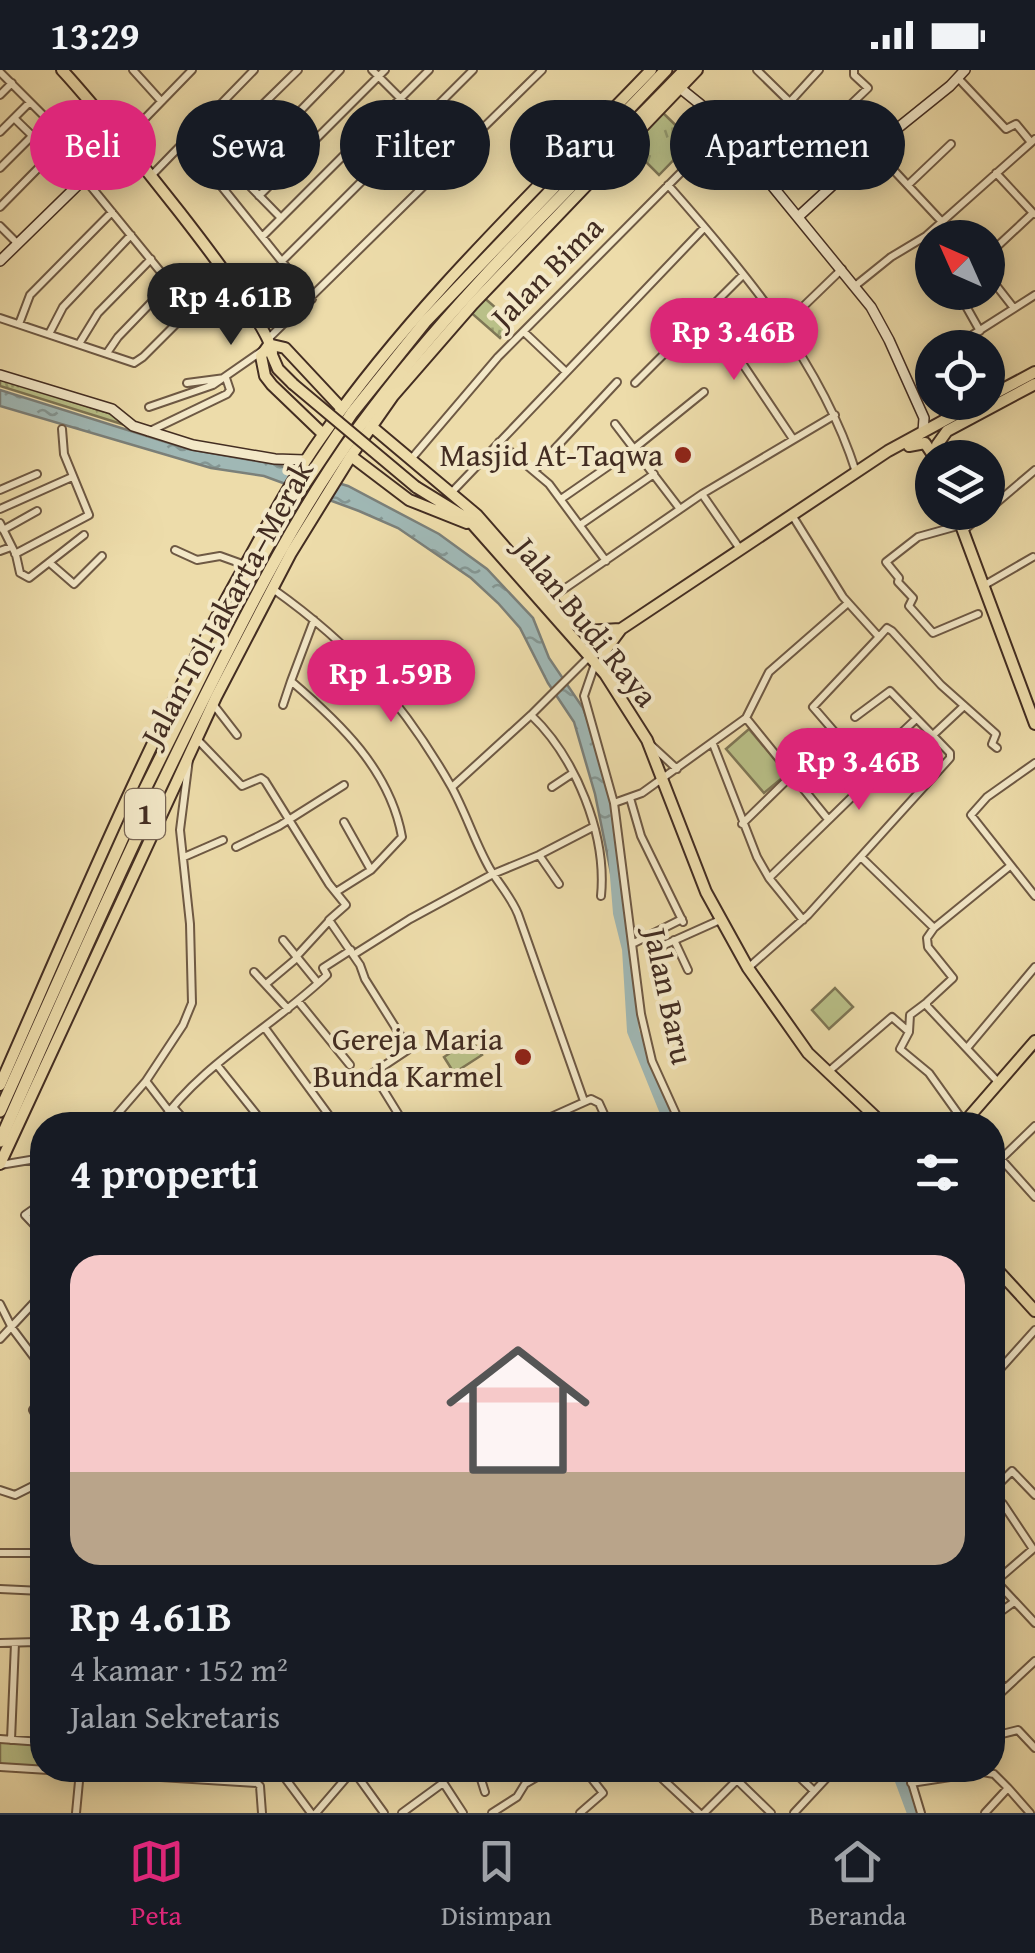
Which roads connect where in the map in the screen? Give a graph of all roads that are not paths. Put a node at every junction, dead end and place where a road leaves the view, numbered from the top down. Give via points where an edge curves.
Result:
1 (62, 70) edge
2 (133, 70) edge
3 (192, 70) edge
4 (254, 70) edge
5 (298, 70) edge
6 (340, 70) edge
7 (429, 70) edge
8 (474, 70) edge
9 (542, 70) edge
10 (651, 70) edge
11 (666, 70) edge
12 (685, 70) edge
13 (698, 70) edge
14 (757, 70) edge
15 (819, 70) edge
16 (854, 70) edge
17 (0, 72) edge
18 (379, 72) edge
19 (962, 74) edge
20 (12, 84) junction
21 (680, 88) junction
22 (0, 96) edge
23 (401, 99) junction
24 (89, 100) edge
25 (224, 100) edge
26 (267, 100) edge
27 (311, 100) edge
28 (444, 100) edge
29 (696, 100) edge
30 (786, 100) edge
31 (792, 100) edge
32 (855, 100) edge
33 (30, 102) joint
34 (161, 102) junction
35 (156, 107) edge
36 (14, 118) junction
37 (905, 121) edge
38 (490, 122) edge
39 (0, 132) edge
40 (30, 134) edge
41 (30, 138) edge
42 (1032, 140) edge
43 (951, 144) dead end
44 (176, 150) edge
45 (0, 168) edge
46 (156, 171) edge
47 (996, 173) junction
48 (30, 176) edge
49 (905, 182) edge
50 (156, 183) edge
51 (668, 185) joint
52 (908, 185) junction
53 (71, 190) edge
54 (97, 190) edge
55 (226, 190) edge
56 (253, 190) edge
57 (354, 190) edge
58 (422, 190) edge
59 (775, 190) edge
60 (828, 190) edge
61 (258, 196) junction
62 (0, 207) edge
63 (112, 212) junction
64 (1034, 214) edge
65 (281, 218) junction
66 (798, 218) junction
67 (939, 220) edge
68 (945, 220) edge
69 (0, 226) edge
70 (704, 228) junction
71 (131, 235) junction
72 (262, 237) junction
73 (1005, 240) edge
74 (915, 241) edge
75 (17, 244) junction
76 (151, 259) junction
77 (0, 261) edge
78 (282, 261) junction
79 (842, 269) junction
80 (225, 275) junction
81 (742, 275) junction
82 (170, 283) junction
83 (854, 286) junction
84 (1035, 296) edge
85 (1005, 297) edge
86 (312, 299) junction
87 (191, 308) junction
88 (1013, 308) junction
89 (704, 314) junction
90 (0, 318) edge
91 (19, 324) junction
92 (782, 328) junction
93 (983, 330) edge
94 (524, 332) junction
95 (49, 334) junction
96 (79, 344) junction
97 (268, 346) junction
98 (107, 354) junction
99 (565, 371) junction
100 (1035, 372) edge
101 (0, 375) edge
102 (226, 378) junction
103 (618, 382) dead end
104 (187, 383) dead end
105 (635, 383) dead end
106 (1035, 384) edge
107 (1005, 388) edge
108 (704, 392) dead end
109 (149, 407) dead end
110 (342, 409) junction
111 (835, 415) junction
112 (945, 420) edge
113 (615, 424) dead end
114 (370, 426) junction
115 (928, 429) junction
116 (62, 430) dead end
117 (148, 432) junction
118 (323, 434) junction
119 (793, 439) junction
120 (940, 440) edge
121 (500, 442) junction
122 (915, 445) edge
123 (636, 447) junction
124 (888, 451) junction
125 (351, 456) junction
126 (412, 458) junction
127 (308, 464) junction
128 (534, 470) junction
129 (1035, 470) edge
130 (856, 472) junction
131 (38, 474) dead end
132 (333, 474) junction
133 (654, 474) junction
134 (72, 477) junction
135 (0, 490) edge
136 (452, 492) junction
137 (702, 494) junction
138 (1005, 495) edge
139 (289, 497) junction
140 (561, 499) junction
141 (316, 502) junction
142 (0, 508) edge
143 (680, 509) junction
144 (37, 511) dead end
145 (792, 514) junction
146 (475, 520) junction
147 (580, 525) junction
148 (2, 527) edge
149 (952, 530) edge
150 (963, 530) edge
151 (84, 535) dead end
152 (740, 549) junction
153 (13, 550) junction
154 (175, 550) dead end
155 (0, 552) edge
156 (102, 556) dead end
157 (1033, 557) edge
158 (606, 561) junction
159 (51, 564) junction
160 (245, 565) junction
161 (984, 586) junction
162 (272, 588) junction
163 (550, 599) junction
164 (848, 603) junction
165 (978, 614) dead end
166 (314, 620) junction
167 (620, 629) junction
168 (879, 637) junction
169 (592, 661) junction
170 (605, 674) junction
171 (291, 681) junction
172 (212, 704) junction
173 (282, 705) dead end
174 (964, 706) junction
175 (531, 715) junction
176 (1034, 716) edge
177 (855, 717) dead end
178 (746, 718) junction
179 (916, 719) junction
180 (237, 734) dead end
181 (933, 735) junction
182 (196, 738) junction
183 (647, 740) junction
184 (713, 744) junction
185 (997, 748) dead end
186 (871, 750) dead end
187 (851, 751) junction
188 (189, 753) junction
189 (1035, 763) edge
190 (676, 769) junction
191 (573, 773) junction
192 (792, 775) junction
193 (662, 779) junction
194 (866, 782) junction
195 (344, 785) dead end
196 (452, 787) junction
197 (552, 787) dead end
198 (630, 798) junction
199 (614, 803) junction
200 (827, 819) junction
201 (288, 820) junction
202 (344, 822) dead end
203 (742, 824) junction
204 (592, 827) junction
205 (223, 840) dead end
206 (236, 847) dead end
207 (539, 856) junction
208 (184, 857) junction
209 (862, 858) junction
210 (1010, 866) junction
211 (371, 870) junction
212 (493, 874) junction
213 (768, 878) junction
214 (559, 884) dead end
215 (336, 892) junction
216 (601, 896) dead end
217 (1035, 896) edge
218 (329, 920) junction
219 (720, 920) junction
220 (803, 920) junction
221 (934, 928) junction
222 (283, 940) dead end
223 (674, 940) junction
224 (632, 944) junction
225 (352, 953) junction
226 (296, 957) junction
227 (1035, 967) edge
228 (748, 968) junction
229 (688, 970) dead end
230 (254, 972) dead end
231 (662, 982) dead end
232 (318, 983) junction
233 (266, 984) junction
234 (298, 1000) junction
235 (926, 1004) junction
236 (288, 1010) junction
237 (265, 1028) junction
238 (909, 1032) junction
239 (1035, 1041) edge
240 (967, 1048) junction
241 (350, 1064) dead end
242 (216, 1065) junction
243 (827, 1073) junction
244 (996, 1080) junction
245 (146, 1081) junction
246 (0, 1085) edge
247 (588, 1100) junction
248 (171, 1109) junction
249 (0, 1111) edge
250 (119, 1112) edge
251 (169, 1112) edge
252 (174, 1112) edge
253 (255, 1112) edge
254 (326, 1112) edge
255 (398, 1112) edge
256 (562, 1112) edge
257 (603, 1112) edge
258 (675, 1112) edge
259 (867, 1112) edge
260 (958, 1112) edge
261 (974, 1112) edge
262 (1035, 1126) edge
263 (0, 1141) edge
264 (1005, 1155) edge
265 (30, 1161) edge
266 (1005, 1164) edge
267 (0, 1165) edge
268 (1035, 1198) edge
269 (1005, 1279) edge
270 (0, 1304) edge
271 (30, 1308) edge
272 (1035, 1312) edge
273 (12, 1328) junction
274 (1035, 1330) edge
275 (0, 1339) edge
276 (30, 1352) edge
277 (1005, 1363) edge
278 (1005, 1478) edge
279 (30, 1487) edge
280 (0, 1490) edge
281 (1035, 1494) edge
282 (1005, 1509) edge
283 (1034, 1548) edge
284 (0, 1553) edge
285 (30, 1553) edge
286 (1005, 1570) edge
287 (0, 1590) edge
288 (30, 1591) edge
289 (1005, 1592) edge
290 (1014, 1602) junction
291 (1005, 1609) edge
292 (1035, 1623) edge
293 (30, 1642) edge
294 (0, 1643) edge
295 (16, 1643) junction
296 (1035, 1660) edge
297 (1005, 1688) edge
298 (1005, 1733) edge
299 (0, 1739) edge
300 (12, 1740) junction
301 (30, 1741) edge
302 (1035, 1748) edge
303 (0, 1767) edge
304 (30, 1769) edge
305 (79, 1782) edge
306 (218, 1782) edge
307 (288, 1782) edge
308 (342, 1782) edge
309 (362, 1782) edge
310 (443, 1782) joint
311 (482, 1782) edge
312 (528, 1782) edge
313 (595, 1782) edge
314 (667, 1782) edge
315 (735, 1782) edge
316 (739, 1782) edge
317 (805, 1782) edge
318 (823, 1782) edge
319 (912, 1782) edge
320 (1002, 1782) edge
321 (1008, 1788) junction
322 (814, 1791) junction
323 (485, 1792) dead end
324 (76, 1813) edge
325 (262, 1813) edge
326 (313, 1813) edge
327 (384, 1813) edge
328 (402, 1813) edge
329 (463, 1813) edge
330 (492, 1813) edge
331 (580, 1813) edge
332 (702, 1813) edge
333 (771, 1813) edge
334 (794, 1813) edge
335 (921, 1813) edge
336 (985, 1813) edge
337 (1030, 1813) edge

1 - 24 main road
2 - 34 street
3 - 34 street
4 - 25 street
5 - 26 street
6 - 27 street
7 - 23 street
8 - 28 street
9 - 38 street
10 - 110 main road via 442,287
11 - 127 highway, Jalan Tol Jakarta–Merak / 1 via 425,322
12 - 132 highway, Jalan Tol Jakarta–Merak / 1 via 436,330 381,397
13 - 21 main road
14 - 30 street
15 - 31 street
16 - 32 street via 867,89
17 - 20 street
18 - 23 street
18 - 61 street
19 - 37 street
19 - 42 street via 1006,129 1017,124
20 - 22 street
20 - 33 street
21 - 29 street
21 - 114 main road via 473,304
23 - 65 street
33 - 36 street
34 - 35 street
36 - 39 street
36 - 40 street
41 - 45 street
42 - 47 street
43 - 52 street
44 - 46 street
47 - 64 street
47 - 68 street
48 - 62 street
49 - 52 street
50 - 80 main road
51 - 70 street
51 - 94 street, Jalan Bima
52 - 67 street
53 - 75 street
54 - 63 street
55 - 72 street
56 - 61 street
57 - 78 street
58 - 86 street
59 - 66 street
60 - 66 street
61 - 65 street
63 - 71 street
63 - 91 street via 30,295
64 - 73 street
65 - 72 street
66 - 79 street
69 - 75 street
70 - 81 street
70 - 99 street
71 - 76 street
71 - 95 street via 63,307
72 - 78 street
74 - 83 street
75 - 77 street
76 - 82 street
76 - 96 street via 98,313
78 - 86 street
79 - 83 street
79 - 92 street
80 - 87 street
80 - 97 main road
81 - 89 street
81 - 92 street
82 - 87 street
82 - 98 street
83 - 115 street via 884,328
84 - 88 street
85 - 88 street
86 - 97 street
87 - 98 street via 140,360
88 - 93 street
89 - 105 street
89 - 119 street
90 - 91 street
91 - 95 street
92 - 111 street
94 - 99 street
94 - 126 street, Jalan Bima
95 - 96 street
96 - 98 street
97 - 102 street
97 - 110 main road via 285,348
97 - 118 main road via 262,365 272,385
97 - 146 main road, bridge via 293,384 419,489
99 - 121 street
100 - 107 main road
101 - 117 street via 112,409
102 - 104 street
102 - 109 street
102 - 117 street via 227,394
103 - 128 street
106 - 120 main road
108 - 123 street
110 - 118 main road
111 - 119 street
111 - 130 street
112 - 115 main road
113 - 123 street
114 - 125 main road
114 - 126 main road, Jalan Budi Raya
115 - 124 main road
116 - 134 street
117 - 127 street
118 - 127 main road
119 - 137 street
121 - 128 street
121 - 136 street
122 - 124 main road
123 - 133 street
123 - 140 street
124 - 130 main road
125 - 132 main road
125 - 146 main road, Jalan Budi Raya via 410,500
126 - 136 main road, Jalan Budi Raya
127 - 139 highway, Jalan Tol Jakarta–Merak / 1
128 - 140 street
129 - 138 street
130 - 145 main road
131 - 135 street
132 - 141 highway, Jalan Tol Jakarta–Merak / 1
133 - 143 street
133 - 147 street
134 - 142 street
134 - 153 street via 89,515
136 - 146 main road, Jalan Budi Raya
137 - 143 street
137 - 152 street
139 - 160 main road
139 - 249 highway, Jalan Tol Jakarta–Merak / 1 via 140,797
140 - 147 street
141 - 162 main road
141 - 263 highway, Jalan Tol Jakarta–Merak / 1 via 256,596 142,820
143 - 158 street
144 - 148 street
145 - 152 main road
145 - 164 street
146 - 163 main road, Jalan Budi Raya
146 - 169 main road, Jalan Budi Raya
147 - 158 street
148 - 153 street
149 - 165 street via 918,537 886,562 932,633
150 - 161 main road
151 - 159 street
152 - 167 main road
153 - 155 street
153 - 159 street via 24,577 34,578
154 - 160 street via 197,560 220,556
156 - 159 street via 74,584
157 - 161 street
158 - 163 street
160 - 246 main road via 139,772
161 - 176 main road
162 - 166 street
162 - 172 main road
163 - 167 main road, Jalan Budi Raya via 578,628
164 - 168 street
164 - 178 street via 770,672
166 - 171 street
166 - 196 street via 391,693
167 - 170 main road via 604,652
168 - 174 street via 890,629
168 - 187 street via 813,707
169 - 170 main road, Jalan Budi Raya
169 - 175 street
169 - 199 street, Jalan Baru via 584,696
170 - 183 main road, Jalan Budi Raya
171 - 173 street
171 - 211 street via 338,720 382,781 402,837
172 - 180 street
172 - 182 main road
174 - 181 street
174 - 185 street via 996,734
175 - 191 street
175 - 196 street
177 - 179 street via 888,690
178 - 184 street
178 - 192 street
179 - 181 street
179 - 194 street via 896,738 893,757
181 - 209 street via 950,754 948,761
182 - 188 main road
182 - 201 street via 242,786 262,778
183 - 190 street
183 - 193 main road, Jalan Budi Raya
184 - 190 street
184 - 203 street
186 - 187 street via 862,742
187 - 194 street via 848,761
188 - 208 street via 180,830
188 - 267 main road
189 - 210 street via 971,815
190 - 193 street
191 - 197 street
191 - 204 street
192 - 200 street
192 - 203 street
193 - 198 street
193 - 219 main road, Jalan Budi Raya
194 - 200 street
195 - 201 street
196 - 212 street
198 - 199 street
198 - 224 street via 641,836 683,920
199 - 224 street, Jalan Baru
200 - 213 street
201 - 206 street
201 - 215 street
202 - 211 street
203 - 213 street
204 - 207 street
204 - 216 street
205 - 208 street
207 - 212 street
207 - 214 street
208 - 245 street via 192,1003
209 - 220 street
209 - 221 street
210 - 217 street
210 - 221 street
211 - 215 street
212 - 225 street
212 - 247 street via 518,914
213 - 220 street
215 - 218 street via 346,905
218 - 225 street
218 - 226 street
219 - 223 street
219 - 228 main road, Jalan Budi Raya
220 - 228 street
221 - 235 street via 928,947 953,979
222 - 226 street
223 - 229 street
223 - 231 street via 652,950
224 - 258 street, Jalan Baru via 652,1061
225 - 232 street via 323,968 327,975
225 - 255 street via 409,1049 372,1073
226 - 232 street
226 - 233 street
227 - 240 street
228 - 243 main road, Jalan Budi Raya
230 - 233 street
232 - 234 street
233 - 236 street
234 - 236 street
234 - 241 street
235 - 238 street via 910,1015
235 - 240 street
236 - 237 street
237 - 242 street
237 - 254 street
238 - 243 street via 892,1017
238 - 260 street via 900,1049 929,1073
239 - 244 main road
240 - 244 street
242 - 248 street
242 - 253 street
243 - 259 main road, Jalan Budi Raya
244 - 261 main road
245 - 248 street
245 - 250 street
247 - 256 street
247 - 257 street
248 - 251 street
248 - 252 street
262 - 264 street
265 - 267 street
266 - 268 street
269 - 272 main road
270 - 273 street
271 - 273 street
273 - 275 street
273 - 276 street
274 - 277 street
278 - 281 street via 1012,1471
279 - 280 street via 15,1494
282 - 283 street
283 - 286 street
284 - 285 street
287 - 288 street
289 - 290 street
290 - 291 street
290 - 292 street
293 - 295 street
294 - 295 street
295 - 300 street
296 - 297 street
298 - 302 street via 1018,1730
299 - 300 street
300 - 301 street
303 - 304 street
305 - 324 street
306 - 325 street via 260,1784
307 - 326 street
308 - 326 street
309 - 327 street
310 - 328 street
310 - 329 street
311 - 323 street
312 - 330 street via 517,1798
313 - 331 street via 604,1793
314 - 332 street
315 - 332 street
316 - 333 street
317 - 322 street
318 - 322 street
319 - 335 street
320 - 321 street
321 - 336 street
321 - 337 street
322 - 334 street

